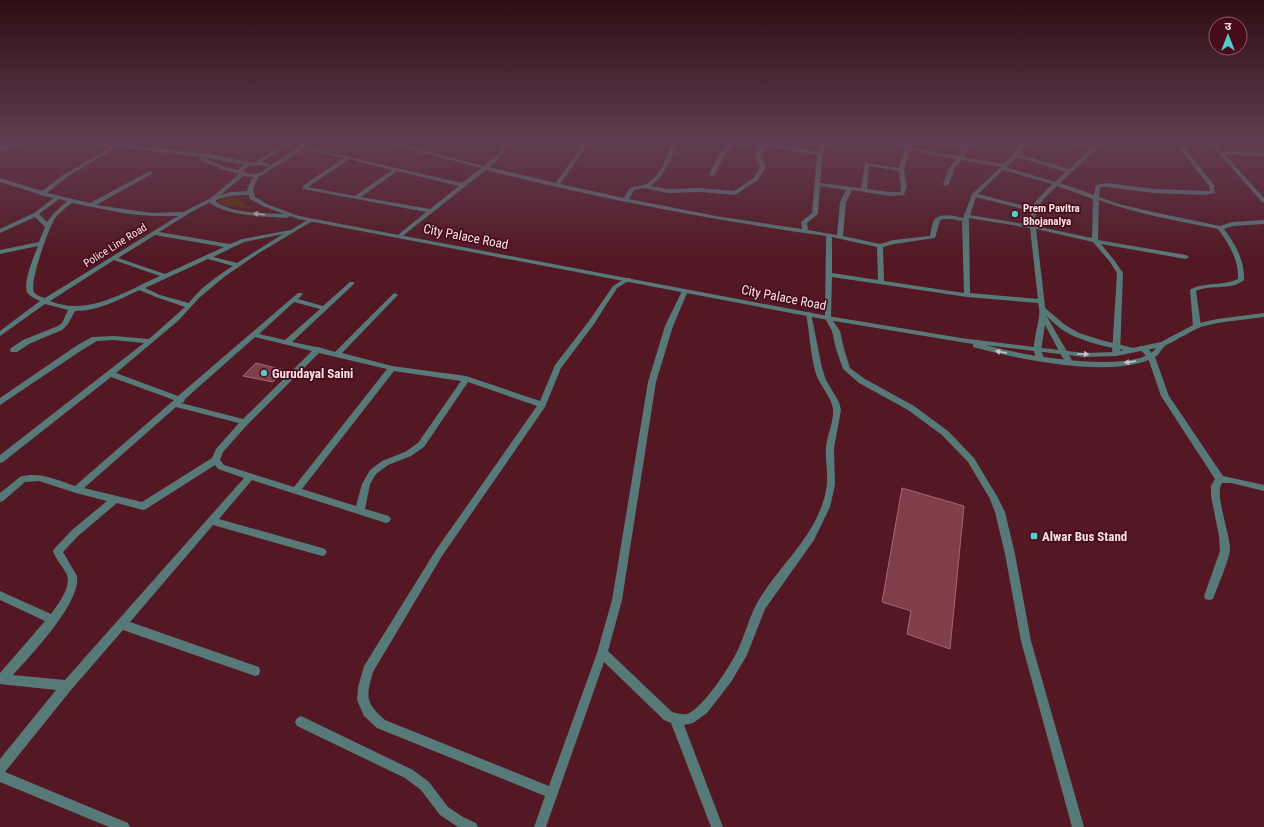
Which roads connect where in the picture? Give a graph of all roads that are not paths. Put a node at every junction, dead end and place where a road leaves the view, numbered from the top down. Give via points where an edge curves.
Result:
1 (0, 180) edge
2 (60, 180) edge
3 (138, 180) edge
4 (234, 180) edge
5 (255, 180) edge
6 (316, 180) edge
7 (381, 180) edge
8 (440, 180) edge
9 (470, 180) edge
10 (534, 180) edge
11 (561, 180) edge
12 (655, 180) edge
13 (753, 180) edge
14 (818, 180) edge
15 (865, 180) edge
16 (903, 180) edge
17 (948, 180) edge
18 (991, 180) edge
19 (1043, 180) edge
20 (1061, 180) edge
21 (1207, 180) edge
22 (1244, 180) edge
23 (7, 182) junction
24 (818, 184) junction
25 (946, 184) dead end
26 (1057, 184) junction
27 (0, 185) edge
28 (463, 185) junction
29 (557, 185) junction
30 (643, 186) junction
31 (850, 188) junction
32 (864, 190) junction
33 (250, 193) junction
34 (42, 194) junction
35 (974, 195) junction
36 (58, 197) junction
37 (357, 197) junction
38 (1096, 197) junction
39 (213, 199) junction
40 (72, 200) junction
41 (626, 200) junction
42 (1264, 201) edge
43 (90, 205) junction
44 (1034, 210) junction
45 (430, 211) junction
46 (36, 214) junction
47 (184, 214) junction
48 (298, 217) junction
49 (966, 218) junction
50 (311, 220) junction
51 (1264, 222) edge
52 (48, 227) junction
53 (1032, 228) junction
54 (1220, 228) junction
55 (296, 230) junction
56 (0, 231) edge
57 (804, 232) junction
58 (154, 233) junction
59 (829, 235) junction
60 (400, 236) junction
61 (840, 237) junction
62 (1096, 241) junction
63 (41, 243) junction
64 (231, 246) junction
65 (880, 246) junction
66 (0, 252) edge
67 (207, 257) junction
68 (1186, 257) dead end
69 (113, 258) junction
70 (238, 265) junction
71 (829, 275) junction
72 (166, 276) junction
73 (628, 279) junction
74 (881, 283) junction
75 (352, 284) dead end
76 (140, 288) junction
77 (684, 291) junction
78 (300, 294) dead end
79 (395, 295) dead end
80 (967, 295) junction
81 (293, 300) junction
82 (45, 301) junction
83 (190, 306) junction
84 (325, 308) junction
85 (1042, 308) junction
86 (72, 309) junction
87 (809, 314) junction
88 (1264, 315) edge
89 (828, 318) junction
90 (1197, 326) junction
91 (0, 334) edge
92 (255, 335) junction
93 (961, 340) junction
94 (150, 341) junction
95 (287, 342) junction
96 (1163, 344) junction
97 (1143, 348) junction
98 (318, 349) junction
99 (14, 350) dead end
100 (1037, 350) junction
101 (1116, 350) junction
102 (1064, 353) junction
103 (336, 355) junction
104 (1152, 357) junction
105 (1040, 358) junction
106 (1069, 362) junction
107 (392, 368) junction
108 (110, 374) junction
109 (466, 379) junction
110 (0, 402) edge
111 (178, 402) junction
112 (542, 405) junction
113 (245, 422) junction
114 (0, 449) edge
115 (8, 454) junction
116 (0, 460) edge
117 (216, 460) junction
118 (251, 476) junction
119 (1220, 479) junction
120 (1264, 488) edge
121 (76, 490) junction
122 (296, 491) junction
123 (0, 498) edge
124 (115, 500) junction
125 (360, 510) junction
126 (386, 519) dead end
127 (211, 521) junction
128 (322, 552) dead end
129 (0, 594) edge
130 (1209, 596) dead end
131 (53, 620) junction
132 (121, 624) junction
133 (602, 653) junction
134 (255, 671) dead end
135 (2, 678) edge
136 (67, 686) junction
137 (676, 720) junction
138 (301, 722) dead end
139 (0, 768) edge
140 (0, 776) edge
141 (552, 793) junction
142 (124, 827) edge
143 (472, 827) edge
144 (540, 827) edge
145 (717, 827) edge
146 (1078, 827) edge

1 - 23 street
2 - 34 street
3 - 43 street
4 - 39 street
5 - 33 street
6 - 37 street via 305,188
7 - 37 street
8 - 28 street
9 - 28 street
10 - 29 street
11 - 29 street
12 - 30 street
13 - 30 street via 735,193 668,191
14 - 24 street
15 - 32 street
16 - 32 street via 902,194
17 - 25 street
18 - 35 street
19 - 26 street
20 - 26 street
21 - 38 street via 1213,192 1158,191 1101,185 1098,186
22 - 42 street
23 - 27 street
23 - 34 street
24 - 31 street
24 - 57 street via 815,214 804,222
26 - 38 street
26 - 44 street via 1037,203
28 - 45 street
29 - 41 street
30 - 41 street via 632,190
31 - 32 street
31 - 61 street via 843,202
33 - 39 street, Police Line Road via 230,194
33 - 48 street, City Palace Road via 256,201
34 - 36 street
35 - 44 street
35 - 49 street
36 - 40 street
36 - 46 street
37 - 45 street
38 - 54 street via 1133,209
38 - 62 street
39 - 47 street, Police Line Road
48 -> 39 street, City Palace Road via 221,207 212,203
40 - 43 street
40 - 52 street via 55,215
41 - 57 street
43 - 47 street via 149,215
44 - 53 street
45 - 60 street
46 - 52 street
46 - 56 street
47 - 58 street, Police Line Road
48 - 50 street, City Palace Road
49 - 53 street
49 - 65 street via 939,218 933,237
49 - 80 street
50 - 55 street
50 - 60 street, City Palace Road
51 - 54 street via 1232,224
52 - 63 street
53 - 62 street
53 - 85 street
54 - 90 street via 1228,238 1239,262 1241,280 1236,283 1205,285 1194,290
55 - 64 street via 251,238
55 - 70 street
57 - 59 street
58 - 64 street
58 - 69 street, Police Line Road
59 - 61 street
59 - 71 street
60 - 73 street, City Palace Road
61 - 65 street
62 - 68 street
62 - 101 street via 1120,273
63 - 66 street
63 - 82 street via 30,289 35,296
64 - 67 street
65 - 74 street
67 - 70 street
67 - 72 street
69 - 72 street
69 - 82 street, Police Line Road
70 - 83 street via 197,297
71 - 74 street
71 - 89 street
72 - 76 street
73 - 77 street, City Palace Road
73 - 112 street via 615,287 558,367
74 - 80 street
75 - 84 street
76 - 83 street
76 - 86 street via 97,305
77 - 87 street, City Palace Road
77 - 133 street via 669,326 652,382 617,600
78 - 81 street
79 - 103 street
80 - 85 street
81 - 84 street
81 - 92 street
82 - 86 street via 61,309
82 - 91 street, Police Line Road
83 - 94 street
84 - 95 street
85 - 100 street
85 - 101 street via 1070,331
85 - 102 street
86 - 99 street via 65,324 60,328 26,342
87 - 89 street, City Palace Road
87 - 137 street via 816,361 836,407 830,448 830,490 826,504 810,540 761,606 735,667 697,714 689,719
88 - 90 street, City Palace Road
89 - 93 street, City Palace Road
89 - 146 street via 836,331 847,369 862,381 911,408 945,433 972,460 994,498 1010,554 1026,641
90 - 96 street, City Palace Road
92 - 95 street
92 - 111 street
93 - 100 street, City Palace Road
105 -> 93 street via 992,350
94 - 108 street
94 - 110 street via 96,339
95 - 98 street
96 - 97 street, City Palace Road
96 - 104 street
97 - 101 street, City Palace Road
97 - 104 street
98 - 103 street
98 - 113 street
100 - 102 street, City Palace Road
100 - 105 street
102 -> 101 street, City Palace Road via 1084,355
102 - 106 street
103 - 107 street
104 -> 106 street via 1122,363
104 - 119 street via 1165,396
105 - 106 street
107 - 109 street
107 - 122 street
108 - 111 street
108 - 115 street
109 - 112 street
109 - 125 street via 421,445 373,472 366,484
111 - 113 street
111 - 121 street
112 - 141 street via 439,553 368,670 362,688 362,703 370,716 381,724
113 - 117 street via 219,451
114 - 115 street
115 - 116 street
117 - 118 street via 221,467
117 - 124 street via 143,506
118 - 122 street
118 - 127 street
119 - 120 street
119 - 130 street via 1215,486 1215,496 1224,536 1224,551
121 - 123 street via 39,478 31,478 23,479
121 - 124 street
122 - 125 street
124 - 131 street via 75,533 58,551 59,557 71,571 73,581
125 - 126 street
127 - 128 street
127 - 132 street
129 - 131 street
131 - 135 street
132 - 134 street
132 - 136 street
133 - 137 street via 668,716
133 - 141 street
135 - 136 street
136 - 139 street
137 - 145 street
138 - 143 street via 408,774 425,786 444,811
140 - 142 street
141 - 144 street

